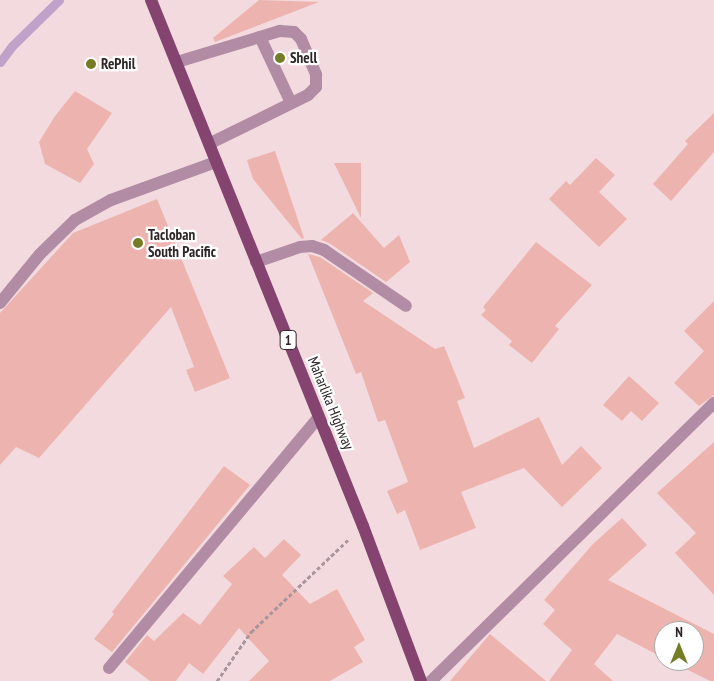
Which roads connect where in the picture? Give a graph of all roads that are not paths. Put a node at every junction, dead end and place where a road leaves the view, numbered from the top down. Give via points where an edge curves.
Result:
1 (152, 0) edge
2 (260, 37) junction
3 (176, 62) junction
4 (291, 103) junction
5 (209, 144) junction
6 (216, 162) junction
7 (256, 262) junction
8 (0, 302) edge
9 (406, 306) dead end
10 (714, 403) edge
11 (318, 417) junction
12 (109, 668) dead end
13 (421, 681) edge
14 (431, 681) edge

1 - 3 main road, Maharlika Highway / 1
2 - 3 street
2 - 4 street
2 - 4 street via 280,31 294,32 301,39 316,75 316,87
3 - 5 main road, Maharlika Highway / 1
4 - 5 street
5 - 6 main road, Maharlika Highway / 1
6 - 7 main road, Maharlika Highway / 1
6 - 8 street via 111,200 75,220 40,254
7 - 9 street via 312,246 324,250
7 - 11 main road, Maharlika Highway / 1
10 - 14 street
11 - 12 street
11 - 13 main road, Maharlika Highway / 1

